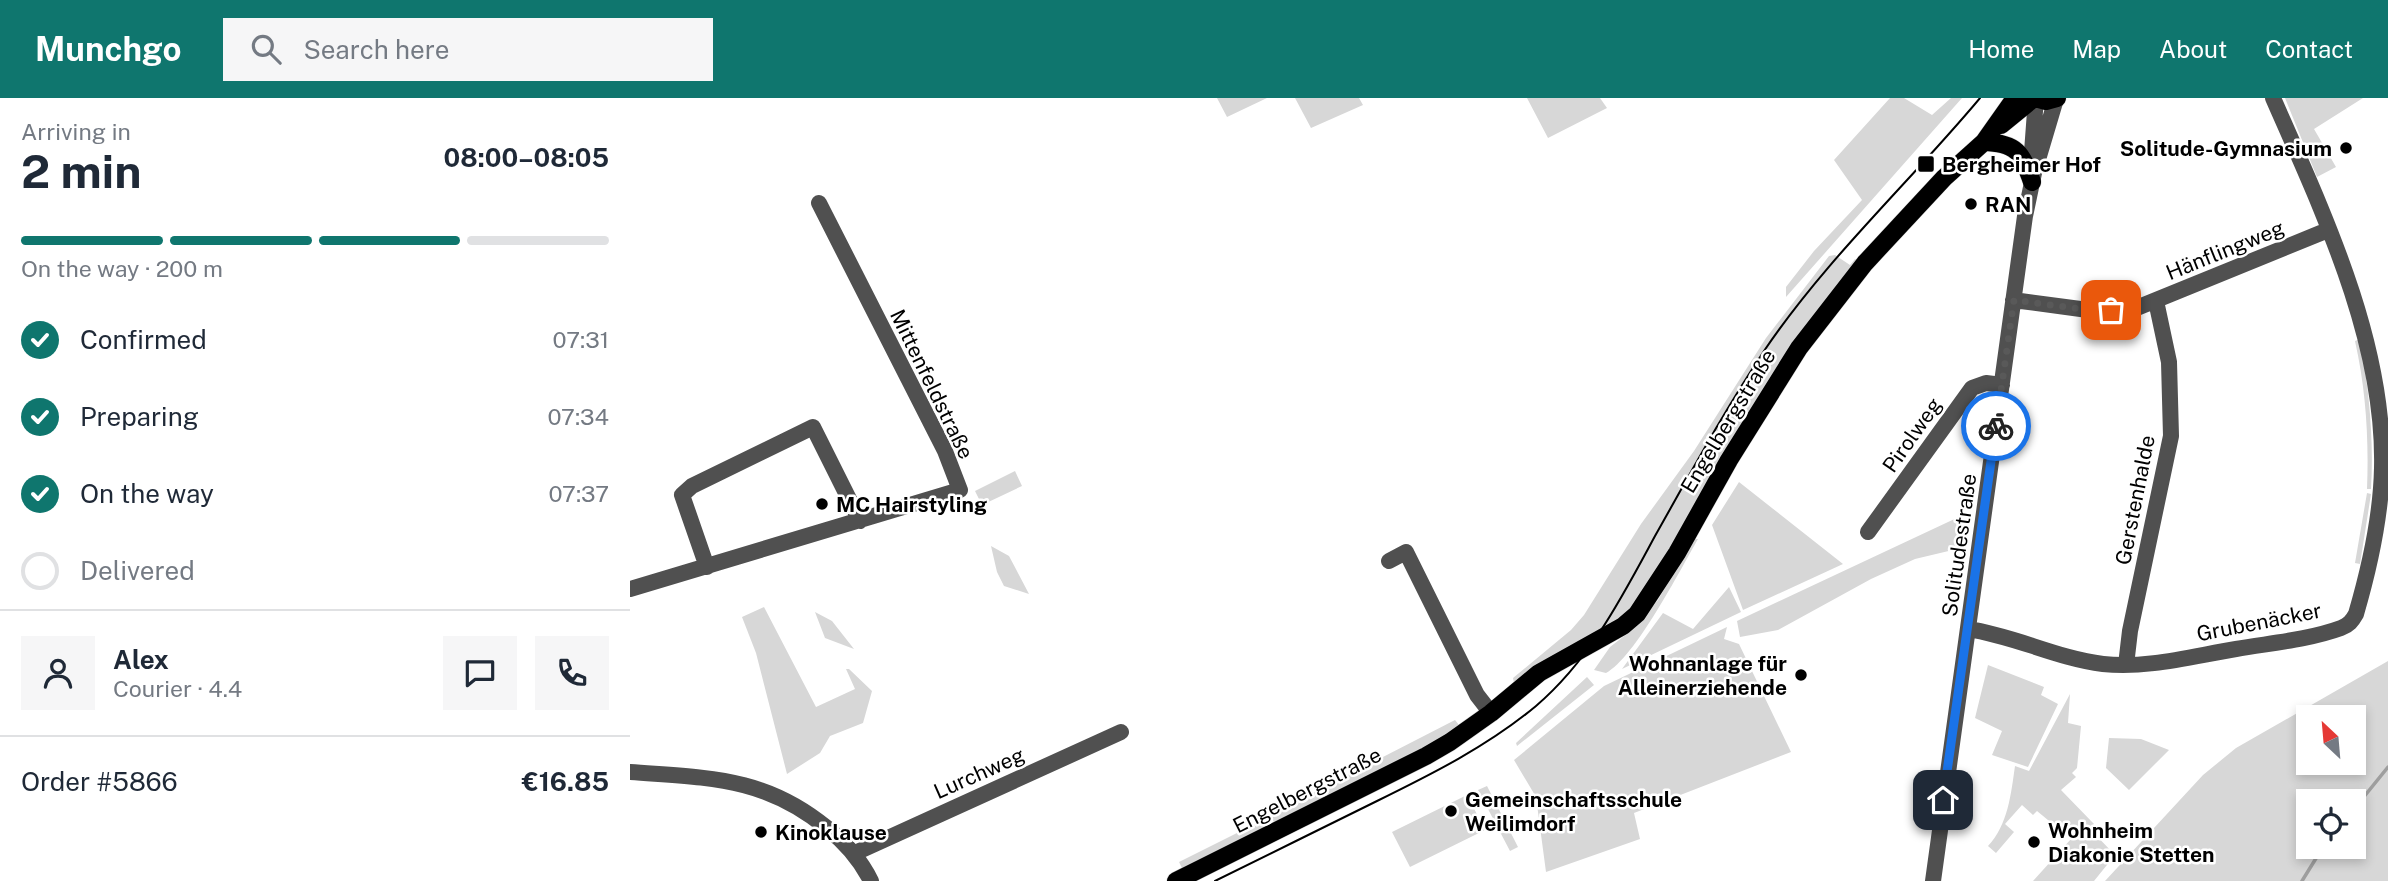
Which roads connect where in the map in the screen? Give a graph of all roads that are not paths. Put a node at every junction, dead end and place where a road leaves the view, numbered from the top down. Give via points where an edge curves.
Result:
1 (2015, 98) edge
2 (2035, 98) edge
3 (2056, 98) edge
4 (2273, 98) edge
5 (1988, 137) junction
6 (2033, 177) junction
7 (819, 203) dead end
8 (2328, 230) junction
9 (2014, 300) junction
10 (2156, 301) junction
11 (2002, 385) junction
12 (860, 521) junction
13 (1868, 532) dead end
14 (1389, 561) dead end
15 (706, 567) junction
16 (630, 589) edge
17 (1968, 629) junction
18 (2126, 665) junction
19 (1491, 713) junction
20 (1121, 732) dead end
21 (630, 772) edge
22 (855, 853) junction
23 (871, 881) edge
24 (1176, 881) edge
25 (1933, 881) edge

1 - 5 main road, Engelbergstraße
2 - 3 main road
2 - 5 main road, Engelbergstraße
2 - 6 street, Solitudestraße
3 - 6 street, Solitudestraße
4 - 8 street, Grubenäcker
5 - 6 main road via 2018,151
5 - 19 main road, Engelbergstraße via 1866,263 1798,348 1637,614 1539,673
6 - 9 street, Solitudestraße
7 - 12 street, Mittenfeldstraße via 945,451 960,490
8 - 10 street, Hänflingweg
8 - 18 street, Grubenäcker via 2366,334 2380,425 2381,487 2374,548 2356,614 2341,628
9 - 10 street, Hänflingweg via 2088,310 2139,307
9 - 11 street, Solitudestraße
10 - 18 street, Gerstenhalde via 2169,362 2171,436
11 - 13 street, Pirolweg via 1986,383 1972,388
11 - 17 street, Solitudestraße
12 - 15 street, Mittenfeldstraße
12 - 15 street via 813,427 682,495
14 - 19 street via 1406,552
15 - 16 street, Mittenfeldstraße
17 - 18 street, Grubenäcker via 2007,636 2073,659
17 - 25 street, Solitudestraße
19 - 24 main road, Engelbergstraße via 1426,756
20 - 22 street, Lurchweg
21 - 22 street via 759,788 808,812
22 - 23 street

